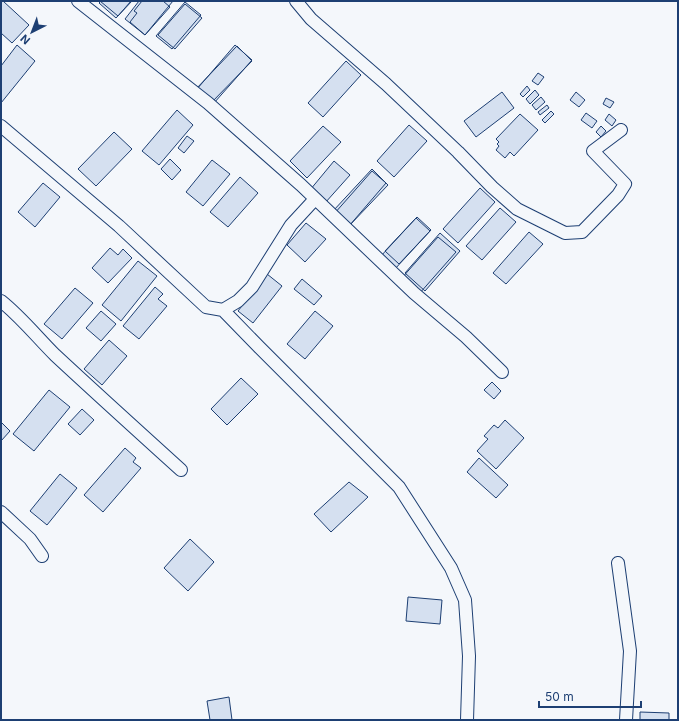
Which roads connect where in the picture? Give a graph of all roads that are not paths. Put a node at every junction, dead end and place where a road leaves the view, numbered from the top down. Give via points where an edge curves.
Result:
1 (78, 1) edge
2 (296, 1) edge
3 (1, 126) edge
4 (621, 130) dead end
5 (315, 199) junction
6 (1, 301) edge
7 (223, 310) junction
8 (502, 372) dead end
9 (181, 470) dead end
10 (1, 512) edge
11 (42, 556) dead end
12 (618, 563) dead end
13 (467, 720) edge
14 (626, 720) edge

1 - 5 street via 208,103
2 - 4 street via 311,19 386,84 517,209 566,233 582,232 618,195 624,184 593,152
3 - 7 street via 119,226 206,307
5 - 7 street via 291,225 252,287 238,301
5 - 8 street
6 - 9 street via 65,364
7 - 13 street via 399,487 451,568 465,600 469,656
10 - 11 street via 30,539
12 - 14 street via 630,651

